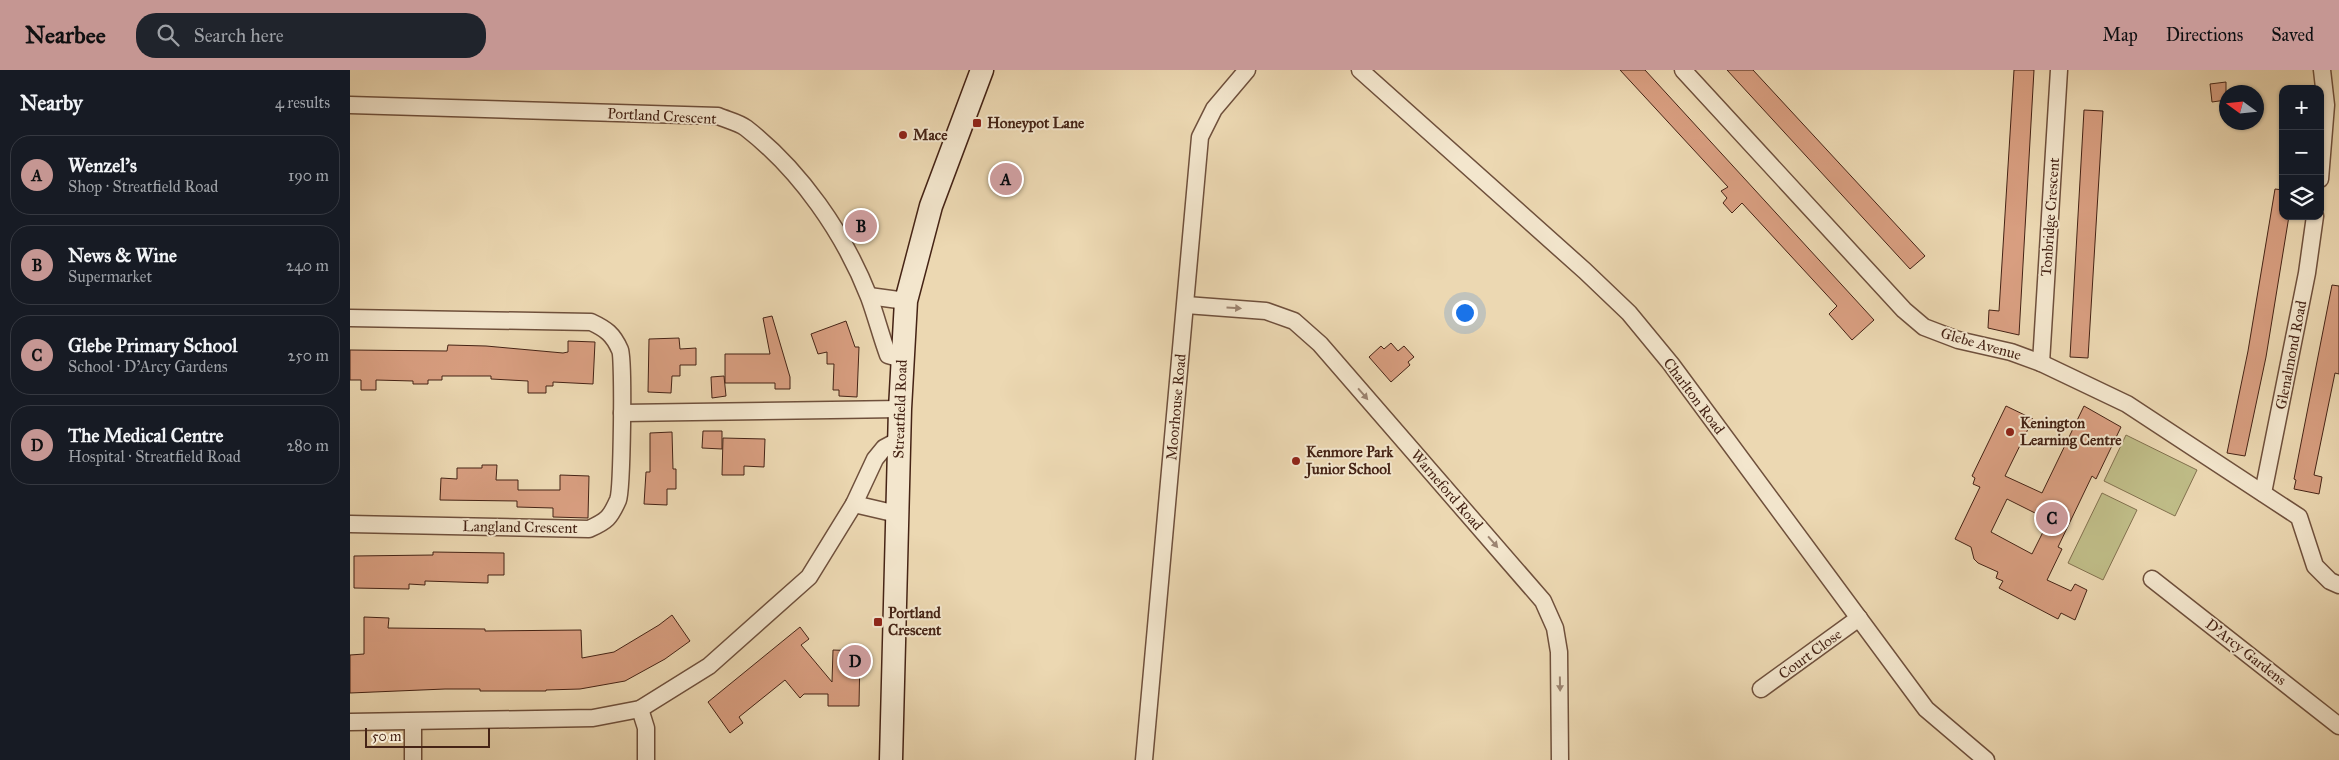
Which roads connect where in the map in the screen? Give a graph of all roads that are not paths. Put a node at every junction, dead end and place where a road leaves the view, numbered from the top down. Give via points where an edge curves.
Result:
1 (982, 70) edge
2 (1247, 70) edge
3 (1360, 70) edge
4 (1684, 70) edge
5 (2059, 70) edge
6 (2322, 70) edge
7 (350, 105) edge
8 (2331, 159) edge
9 (2322, 175) edge
10 (2314, 220) edge
11 (869, 296) junction
12 (906, 301) junction
13 (1186, 305) junction
14 (350, 318) edge
15 (902, 359) junction
16 (2041, 363) junction
17 (900, 409) junction
18 (622, 413) junction
19 (899, 440) junction
20 (2264, 493) junction
21 (854, 504) junction
22 (896, 514) junction
23 (350, 524) edge
24 (2152, 579) dead end
25 (2339, 585) edge
26 (1859, 618) junction
27 (1761, 689) dead end
28 (640, 709) junction
29 (350, 722) edge
30 (412, 722) junction
31 (2339, 726) edge
32 (413, 760) edge
33 (646, 760) edge
34 (891, 760) edge
35 (1144, 760) edge
36 (1560, 760) edge
37 (1986, 760) edge

1 - 12 street, Streatfield Road via 931,206
2 - 13 street, Moorhouse Road via 1214,109 1200,137
3 - 26 street, Charlton Road via 1629,313 1672,364
4 - 16 street, Glebe Avenue via 1904,310 1924,327
5 - 16 street, Tonbridge Crescent
6 - 8 street
7 - 11 street, Portland Crescent via 718,116 744,127 786,165 817,203 842,242
8 - 9 street
10 - 20 street, Glenalmond Road
11 - 12 street
11 - 15 street, Portland Crescent via 888,355
12 - 15 street, Streatfield Road
13 - 35 street, Moorhouse Road
13 -> 36 street, Warneford Road via 1266,311 1294,321 1320,344 1543,601 1556,628 1559,652
14 - 18 street, Langland Crescent via 590,322 610,331 621,352
15 - 17 street, Streatfield Road
16 - 20 street, Glebe Avenue via 2127,404
17 - 18 street
17 - 19 street, Streatfield Road
18 - 23 street, Langland Crescent via 619,498 608,520 589,529
19 - 21 street via 884,448 875,459
19 - 22 street, Streatfield Road
20 - 25 street, Glebe Avenue via 2299,517 2315,566
21 - 22 street
21 - 28 street via 809,576 709,666
22 - 34 street, Streatfield Road
24 - 31 street, D'Arcy Gardens
26 - 27 street, Court Close
26 - 37 street, Charlton Road via 1926,709
28 - 30 street via 593,718
28 - 33 street via 646,728
29 - 30 street
30 - 32 street

